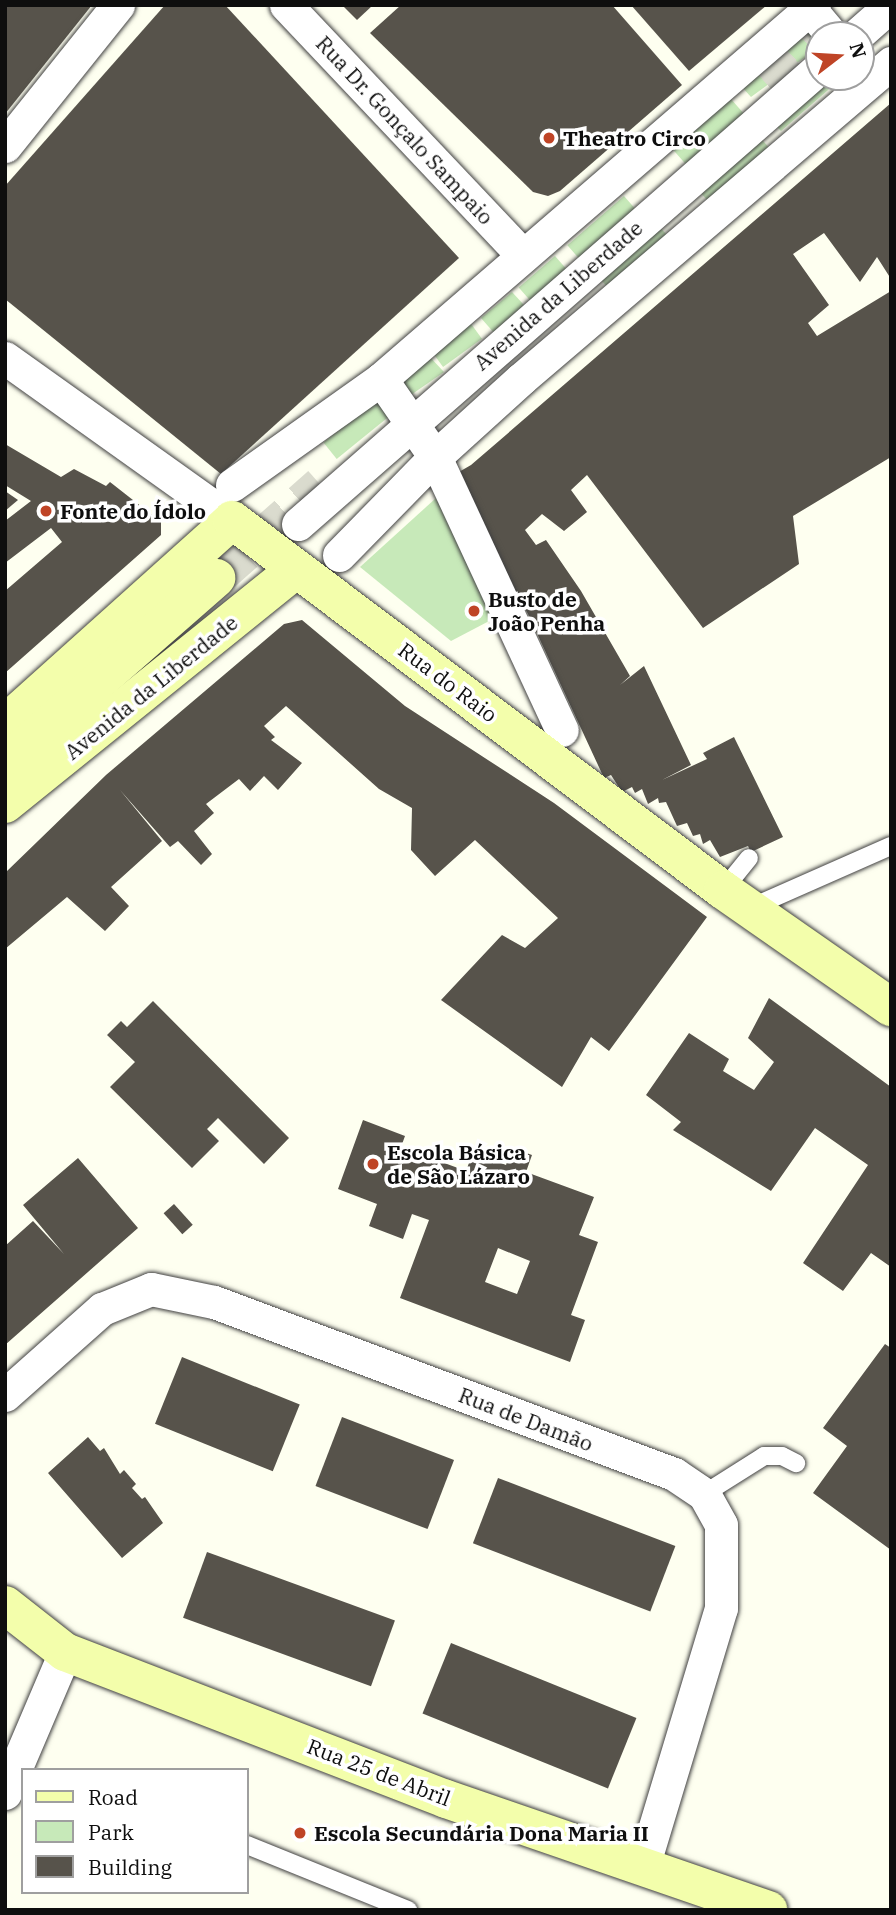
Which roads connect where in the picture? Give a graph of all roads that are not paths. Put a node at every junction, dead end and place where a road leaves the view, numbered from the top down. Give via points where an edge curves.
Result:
1 (118, 5) edge
2 (286, 5) edge
3 (891, 5) edge
4 (812, 7) edge
5 (873, 21) edge
6 (805, 80) tunnel mouth
7 (726, 82) junction
8 (851, 91) edge
9 (757, 122) junction
10 (5, 146) edge
11 (786, 152) junction
12 (640, 156) junction
13 (672, 196) junction
14 (700, 226) junction
15 (534, 246) junction
16 (579, 277) junction
17 (606, 306) junction
18 (464, 307) junction
19 (496, 349) junction
20 (5, 358) edge
21 (381, 379) junction
22 (522, 379) junction
23 (413, 422) junction
24 (435, 457) junction
25 (232, 502) junction
26 (298, 524) dead end
27 (339, 555) dead end
28 (296, 569) junction
29 (216, 578) tunnel mouth
30 (5, 724) edge
31 (562, 730) dead end
32 (5, 763) edge
33 (5, 804) edge
34 (891, 846) edge
35 (749, 858) dead end
36 (735, 900) junction
37 (891, 1007) edge
38 (5, 1395) edge
39 (796, 1463) dead end
40 (704, 1494) junction
41 (5, 1605) edge
42 (65, 1652) junction
43 (5, 1793) edge
44 (248, 1845) edge
45 (644, 1863) junction
46 (710, 1901) edge
47 (408, 1910) edge
48 (768, 1910) edge

1 - 10 street
2 - 15 street, Rua Dr. Gonçalo Sampaio
3 - 5 street
4 - 7 street
6 - 9 street, Avenida da Liberdade
7 - 9 street
7 - 12 street
8 - 11 street
9 - 11 street
9 - 13 street, Avenida da Liberdade
11 - 14 street
12 - 13 street
12 - 15 street
13 - 14 street
13 - 16 street, Avenida da Liberdade
14 - 17 street
15 - 16 street, Rua Dr. Gonçalo Sampaio
15 - 18 street
16 - 17 street, Rua Dr. Gonçalo Sampaio
16 - 19 street, Avenida da Liberdade
17 - 22 street
18 - 19 street
18 - 21 street
19 - 22 street
19 - 23 street, Avenida da Liberdade
20 - 25 street, Rua do Raio
21 - 23 street
21 - 25 street
22 - 24 street
23 - 24 street
23 - 26 street, Avenida da Liberdade
24 - 27 street
24 - 31 street
25 - 28 street, Rua do Raio
25 - 30 street
28 - 33 street, Avenida da Liberdade
28 - 36 street, Rua do Raio
29 - 32 street, Avenida da Liberdade
34 - 36 lane
35 - 36 lane
36 - 37 street, Rua do Raio
38 - 40 street, Rua de Damão via 102,1309 151,1289 214,1302 674,1474
39 - 40 lane via 782,1456 764,1456
40 - 45 street, Rua de Damão via 721,1525 721,1608
41 - 42 street, Rua 25 de Abril
42 - 43 street
42 - 45 street, Rua 25 de Abril via 446,1798
44 - 47 lane
45 - 46 street, Rua 25 de Abril
46 - 48 street, Rua 25 de Abril

